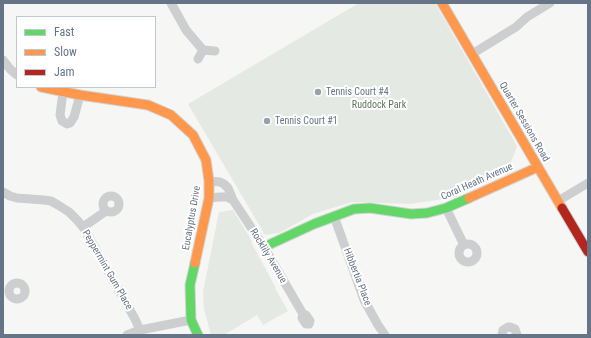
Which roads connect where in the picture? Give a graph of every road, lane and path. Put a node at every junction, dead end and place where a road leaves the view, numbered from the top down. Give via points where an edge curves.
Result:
1 (171, 3) edge
2 (442, 3) edge
3 (550, 3) edge
4 (203, 50) junction
5 (215, 51) dead end
6 (472, 54) junction
7 (198, 59) dead end
8 (4, 63) edge
9 (16, 74) edge
10 (45, 88) edge
11 (63, 92) junction
12 (80, 95) junction
13 (538, 167) junction
14 (210, 181) junction
15 (588, 183) edge
16 (3, 192) edge
17 (209, 198) junction
18 (233, 200) junction
19 (558, 201) junction
20 (446, 208) junction
21 (106, 211) dead end
22 (334, 216) junction
23 (83, 227) junction
24 (464, 246) dead end
25 (264, 247) junction
26 (588, 252) edge
27 (302, 314) dead end
28 (191, 320) junction
29 (140, 330) junction
30 (127, 335) edge
31 (198, 335) edge
32 (385, 335) edge
33 (502, 335) edge
34 (517, 335) edge

1 - 4 street via 186,30
2 - 6 street, Quarter Sessions Road
3 - 6 street via 516,28
4 - 5 street
4 - 7 street
6 - 13 street, Quarter Sessions Road
8 - 9 street
10 - 11 street, Eucalyptus Drive
11 - 12 street, Eucalyptus Drive
11 - 12 street via 60,115 62,121 67,124 74,117
12 - 14 street, Eucalyptus Drive via 148,105 171,115 193,135 206,160
13 - 19 street, Quarter Sessions Road
13 - 20 street, Coral Heath Avenue
14 - 17 street, Eucalyptus Drive
14 - 18 street, Rocklily Avenue via 224,184
15 - 19 street
16 - 23 street, Peppermint Gum Place via 17,198 50,201 69,212
17 - 18 street via 227,197
17 - 28 street, Eucalyptus Drive via 190,285
18 - 25 street, Rocklily Avenue
19 - 26 street, Quarter Sessions Road
20 - 22 street, Coral Heath Avenue via 410,214 370,208 354,209
20 - 24 street
21 - 23 street
22 - 25 street, Coral Heath Avenue
22 - 32 street, Hibbertia Place via 364,300
23 - 29 street, Peppermint Gum Place
25 - 27 street, Rocklily Avenue
28 - 29 street
28 - 31 street, Eucalyptus Drive
29 - 30 street
33 - 34 street via 503,330 508,327 515,329

